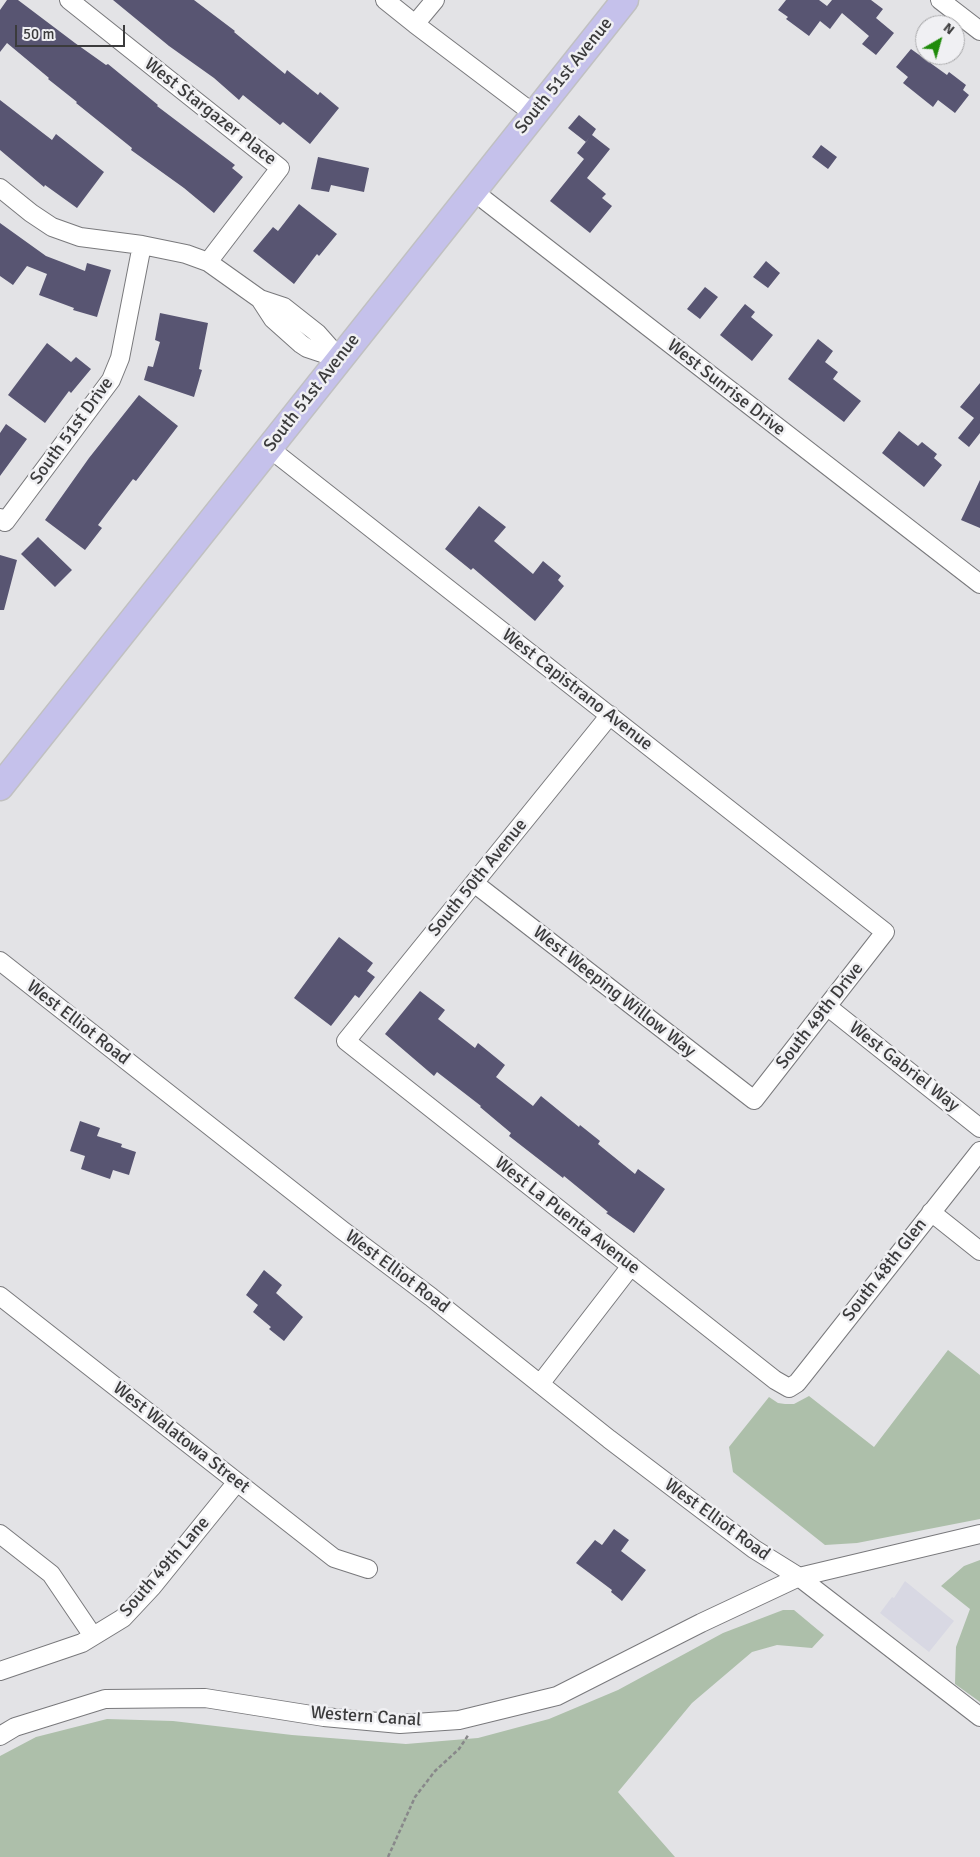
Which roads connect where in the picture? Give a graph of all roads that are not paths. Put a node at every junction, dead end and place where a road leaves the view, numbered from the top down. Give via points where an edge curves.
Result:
1 (69, 0) edge
2 (385, 0) edge
3 (435, 0) edge
4 (625, 0) edge
5 (940, 0) edge
6 (415, 24) junction
7 (980, 31) edge
8 (534, 114) junction
9 (0, 188) edge
10 (473, 191) junction
11 (142, 245) junction
12 (208, 262) junction
13 (340, 358) junction
14 (269, 448) junction
15 (2, 520) edge
16 (980, 584) edge
17 (610, 716) junction
18 (0, 787) edge
19 (474, 883) junction
20 (885, 932) joint
21 (0, 961) edge
22 (828, 1007) junction
23 (346, 1041) joint
24 (754, 1100) joint
25 (980, 1128) edge
26 (980, 1151) edge
27 (931, 1212) junction
28 (980, 1251) edge
29 (631, 1266) junction
30 (0, 1296) edge
31 (540, 1384) junction
32 (789, 1388) joint
33 (237, 1482) junction
34 (0, 1534) edge
35 (980, 1534) edge
36 (368, 1569) dead end
37 (798, 1577) junction
38 (94, 1636) junction
39 (0, 1671) edge
40 (980, 1717) edge
41 (0, 1736) edge

1 - 12 street, West Stargazer Place via 280,168
2 - 6 street
3 - 6 street
4 - 8 main road, South 51st Avenue
5 - 7 street
6 - 8 street
8 - 10 main road, South 51st Avenue
9 - 11 street via 52,227 80,237
10 - 13 main road, South 51st Avenue
10 - 16 street, West Sunrise Drive
11 - 12 street
11 - 15 street, South 51st Drive via 120,358 111,380
12 - 13 street via 260,299 284,307 318,333
13 - 14 main road, South 51st Avenue
14 - 17 street, West Capistrano Avenue
14 - 18 main road, South 51st Avenue
17 - 19 street, South 50th Avenue
17 - 20 street, West Capistrano Avenue
19 - 23 street, South 50th Avenue
19 - 24 street, West Weeping Willow Way
20 - 22 street, South 49th Drive
21 - 31 street, West Elliot Road
22 - 24 street, South 49th Drive
22 - 25 street, West Gabriel Way
23 - 29 street, West La Puenta Avenue
26 - 27 street, South 48th Glen
27 - 28 street
27 - 32 street, South 48th Glen via 797,1383
29 - 31 street
29 - 32 street, West La Puenta Avenue
30 - 33 street, West Walatowa Street
31 - 37 street, West Elliot Road via 754,1549
33 - 36 street, West Walatowa Street via 334,1558
33 - 38 street, South 49th Lane via 152,1587 123,1618
34 - 38 street via 52,1574
35 - 37 street
37 - 40 street, West Elliot Road
37 - 41 street, Western Canal via 557,1696 459,1720 400,1724 204,1698 105,1699 15,1727
38 - 39 street, South 49th Lane

